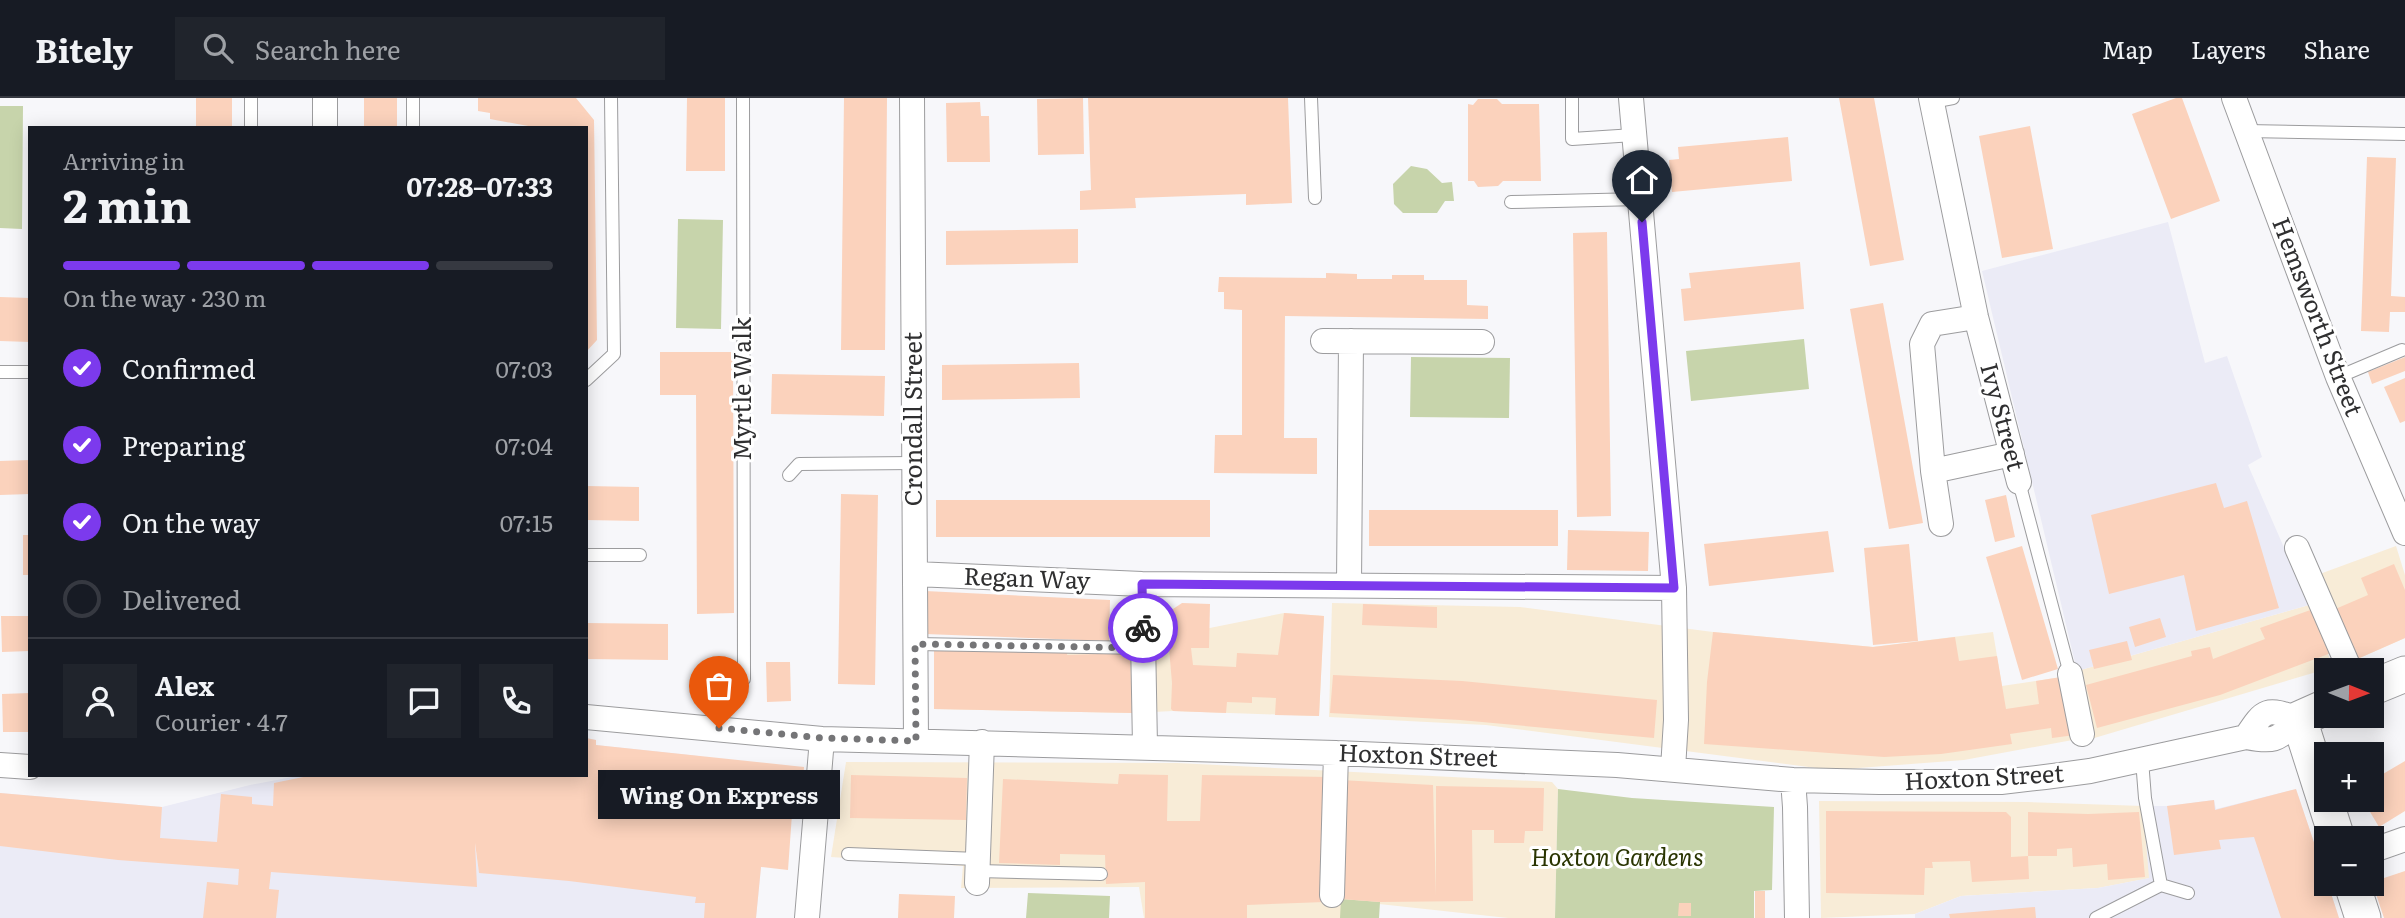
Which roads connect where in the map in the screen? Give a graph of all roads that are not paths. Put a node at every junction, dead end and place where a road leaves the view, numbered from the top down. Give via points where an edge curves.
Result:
1 (251, 98) edge
2 (326, 98) edge
3 (413, 98) edge
4 (611, 98) edge
5 (743, 98) edge
6 (912, 98) edge
7 (1311, 98) edge
8 (1572, 98) edge
9 (1630, 98) edge
10 (2234, 98) edge
11 (1939, 99) edge
12 (251, 126) edge
13 (325, 126) edge
14 (413, 126) edge
15 (2246, 131) junction
16 (2405, 134) edge
17 (1634, 135) junction
18 (1315, 198) dead end
19 (1640, 199) junction
20 (1511, 202) dead end
21 (1976, 317) junction
22 (1323, 341) dead end
23 (1351, 341) junction
24 (1482, 342) dead end
25 (2402, 350) dead end
26 (0, 372) edge
27 (28, 372) edge
28 (2338, 377) junction
29 (588, 378) edge
30 (2012, 454) junction
31 (914, 463) junction
32 (1933, 471) junction
33 (789, 475) dead end
34 (2019, 482) joint
35 (1941, 524) dead end
36 (2405, 533) edge
37 (2297, 548) dead end
38 (588, 555) edge
39 (640, 555) dead end
40 (915, 574) junction
41 (1142, 584) junction
42 (1349, 585) junction
43 (1674, 588) junction
44 (915, 644) junction
45 (1144, 648) junction
46 (2345, 658) edge
47 (2070, 674) joint
48 (2405, 674) edge
49 (744, 679) dead end
50 (2384, 683) edge
51 (2312, 713) edge
52 (588, 717) edge
53 (2082, 734) dead end
54 (822, 738) junction
55 (916, 741) junction
56 (982, 742) junction
57 (1144, 746) junction
58 (1336, 752) junction
59 (2142, 760) junction
60 (0, 765) edge
61 (28, 767) edge
62 (1673, 769) junction
63 (1793, 780) junction
64 (2335, 826) edge
65 (2405, 839) edge
66 (2384, 846) edge
67 (848, 854) dead end
68 (978, 871) junction
69 (1101, 874) dead end
70 (2161, 885) junction
71 (2188, 893) dead end
72 (1332, 895) dead end
73 (2356, 896) edge
74 (807, 918) edge
75 (1797, 918) edge
76 (2096, 918) edge
77 (2363, 918) edge

1 - 12 lane
2 - 13 street
3 - 14 lane
4 - 29 lane via 614,354
5 - 49 lane, Myrtle Walk
6 - 31 street, Crondall Street
7 - 18 lane
8 - 17 lane via 1572,139
9 - 17 street
10 - 15 street, Hemsworth Street
11 - 21 street, Ivy Street
15 - 16 lane
15 - 28 street, Hemsworth Street
17 - 19 street
19 - 20 lane
19 - 43 street
21 - 30 street, Ivy Street
21 - 32 street via 1932,324 1922,344
22 - 23 street
23 - 24 street
23 - 42 street
25 - 28 lane
26 - 27 lane
28 - 36 street, Hemsworth Street
30 - 32 street
30 - 34 street, Ivy Street
31 - 33 lane via 799,464
31 - 40 street, Crondall Street
32 - 35 street
34 - 47 lane, Ivy Street
37 - 46 street
38 - 39 lane
40 - 41 street, Regan Way
40 - 44 street, Crondall Street
41 - 42 street, Regan Way
41 - 45 street
42 - 43 street, Regan Way
43 - 62 street
44 - 45 lane
44 - 55 street, Crondall Street
45 - 57 street
47 - 53 street, Ivy Street
48 - 50 street
51 - 59 street, Hoxton Street via 2268,741 2246,737
51 - 64 street
52 - 54 street, Hoxton Street
54 - 55 street, Hoxton Street
54 - 74 street
55 - 56 street, Hoxton Street
56 - 57 street, Hoxton Street
56 - 68 street
57 - 58 street, Hoxton Street
58 - 62 street, Hoxton Street
58 - 72 street
59 - 63 street, Hoxton Street via 2001,782
59 - 70 lane
60 - 61 street
62 - 63 street, Hoxton Street
63 - 75 street
65 - 66 street
67 - 68 lane
68 - 69 lane
70 - 71 lane
70 - 76 lane
73 - 77 street

